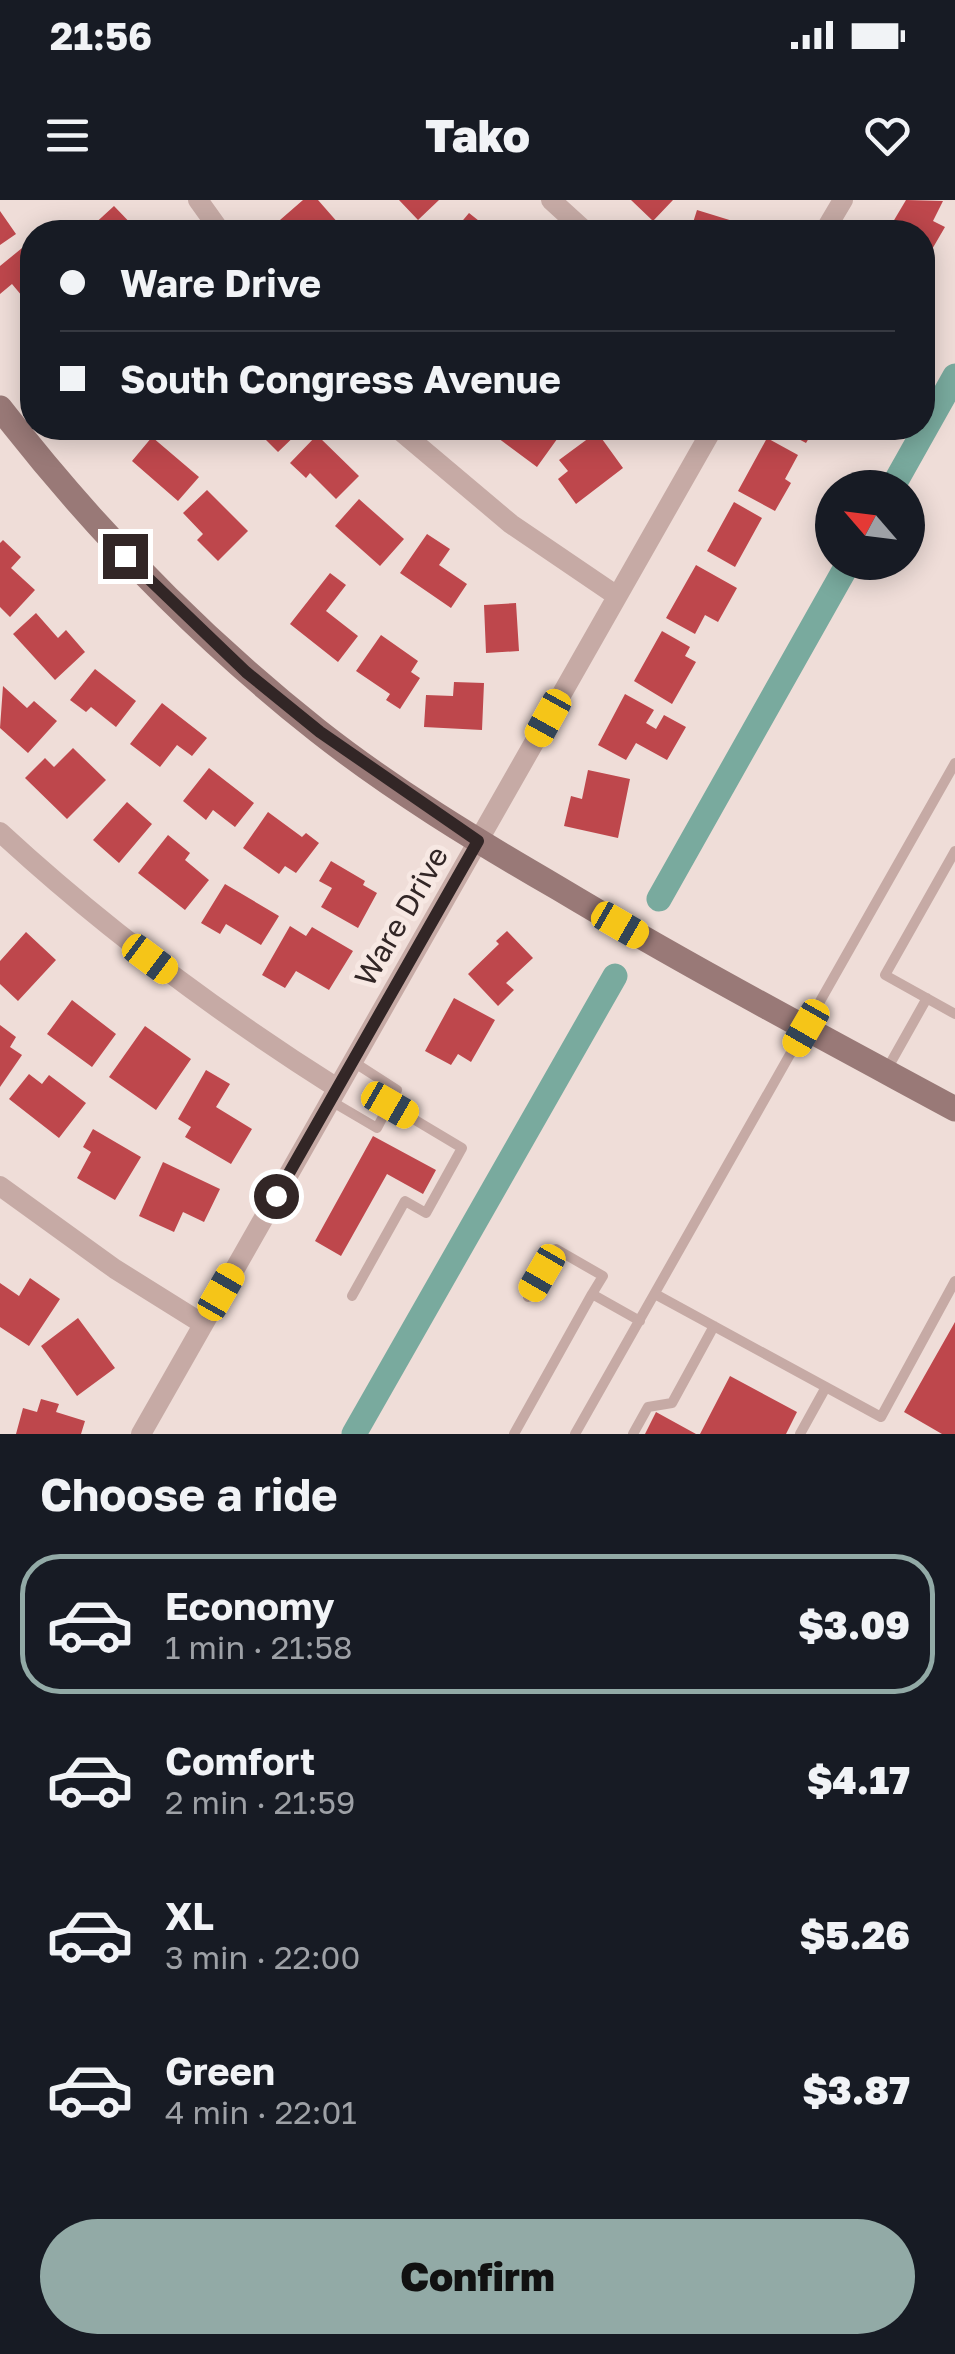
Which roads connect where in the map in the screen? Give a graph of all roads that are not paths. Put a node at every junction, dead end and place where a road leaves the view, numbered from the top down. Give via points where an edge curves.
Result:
1 (551, 200) edge
2 (573, 220) edge
3 (0, 408) edge
4 (20, 433) edge
5 (25, 440) edge
6 (411, 440) edge
7 (707, 440) edge
8 (618, 596) junction
9 (955, 763) edge
10 (0, 832) edge
11 (478, 841) junction
12 (955, 851) edge
13 (927, 998) junction
14 (955, 1014) edge
15 (806, 1028) junction
16 (352, 1061) junction
17 (886, 1071) junction
18 (334, 1094) junction
19 (390, 1105) junction
20 (955, 1108) edge
21 (0, 1186) edge
22 (955, 1281) edge
23 (592, 1294) junction
24 (655, 1294) junction
25 (352, 1296) dead end
26 (528, 1297) dead end
27 (640, 1320) junction
28 (203, 1324) junction
29 (714, 1326) junction
30 (826, 1387) junction
31 (882, 1417) junction
32 (141, 1434) edge
33 (514, 1434) edge
34 (575, 1434) edge
35 (633, 1434) edge
36 (800, 1434) edge
37 (882, 1434) edge

1 - 2 street
3 - 4 street
5 - 11 street via 125,556 206,636 320,732
6 - 8 street via 511,524
7 - 8 street, Ware Drive
8 - 11 street, Ware Drive
9 - 15 lane
10 - 18 street via 122,938
11 - 15 street
11 - 16 street, Ware Drive
12 - 13 lane via 885,975
13 - 14 lane
13 - 17 lane
15 - 17 street
15 - 24 lane
16 - 18 street, Ware Drive
16 - 19 lane via 398,1090
17 - 20 street
18 - 19 lane via 377,1128
18 - 28 street, Ware Drive
19 - 25 lane via 462,1148 426,1213 405,1201
21 - 28 street
22 - 31 lane
23 - 26 lane via 603,1276 556,1249
23 - 27 lane
23 - 33 lane
24 - 27 lane
24 - 29 lane
27 - 34 lane
28 - 32 street, Ware Drive
29 - 30 lane
29 - 35 lane via 672,1404 648,1406
30 - 31 lane
30 - 36 lane
31 - 37 lane

